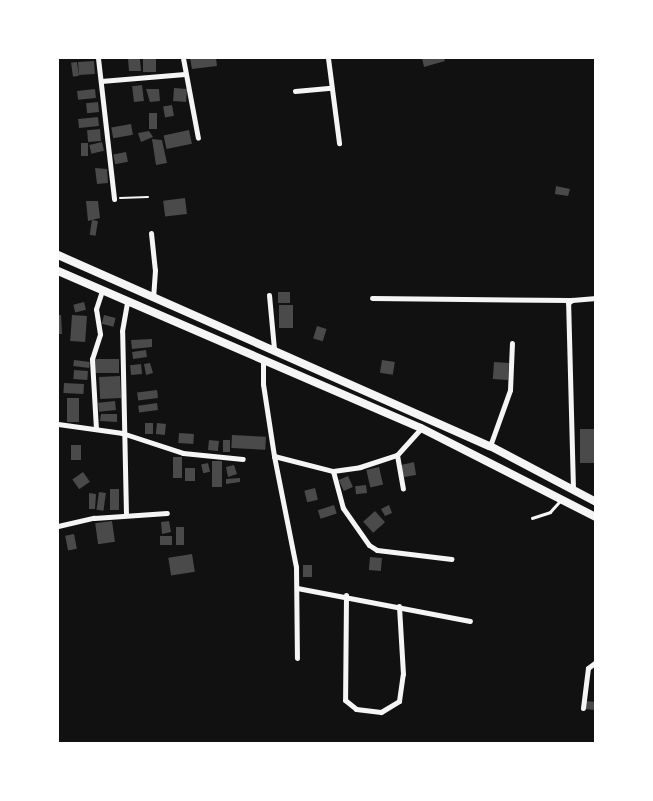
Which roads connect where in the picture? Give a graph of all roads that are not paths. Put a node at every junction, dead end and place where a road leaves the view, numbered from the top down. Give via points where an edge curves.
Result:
1 (98, 58) edge
2 (183, 58) edge
3 (328, 58) edge
4 (185, 74) junction
5 (101, 81) junction
6 (332, 88) junction
7 (295, 91) dead end
8 (198, 138) dead end
9 (339, 143) dead end
10 (114, 199) road end
11 (151, 233) dead end
12 (58, 255) edge
13 (58, 271) edge
14 (102, 291) junction
15 (269, 295) dead end
16 (153, 298) junction
17 (372, 298) dead end
18 (596, 298) edge
19 (570, 300) junction
20 (127, 302) junction
21 (512, 343) dead end
22 (274, 349) junction
23 (290, 356) junction
24 (263, 360) junction
25 (285, 369) junction
26 (58, 424) edge
27 (421, 428) junction
28 (96, 429) junction
29 (122, 433) junction
30 (490, 446) junction
31 (397, 455) junction
32 (274, 456) junction
33 (242, 459) dead end
34 (333, 471) junction
35 (403, 488) dead end
36 (573, 489) junction
37 (561, 500) junction
38 (596, 502) edge
39 (167, 513) dead end
40 (126, 515) junction
41 (596, 517) edge
42 (532, 518) dead end
43 (58, 526) edge
44 (451, 559) dead end
45 (297, 588) junction
46 (346, 595) junction
47 (399, 606) junction
48 (470, 621) dead end
49 (297, 658) dead end
50 (596, 662) edge
51 (583, 708) dead end

1 - 5 street
2 - 4 street
3 - 6 street
4 - 5 street
4 - 8 street
5 - 10 street
6 - 7 street
6 - 9 street
11 - 16 street via 155,270
12 - 16 main road
13 - 14 main road
14 - 20 main road
14 - 28 street via 96,309 100,334 92,359
15 - 22 street
16 - 22 main road
17 - 19 street
18 - 19 street
19 - 36 street
20 - 24 main road
20 - 29 street via 122,331
21 - 30 street via 510,390
22 - 23 main road
23 - 25 main road
23 - 30 main road
24 - 25 main road
24 - 32 street via 263,384
25 - 27 main road
26 - 28 street
27 - 31 street
27 - 37 main road
28 - 29 street
29 - 33 street via 170,450
29 - 40 street
30 - 36 main road
31 - 34 street via 360,467
31 - 35 street
32 - 34 street
32 - 45 street via 295,559
34 - 44 street via 343,508 369,545 377,550
36 - 38 main road
37 - 41 main road
37 - 42 lane via 550,512
39 - 40 street
40 - 43 street
45 - 46 street
45 - 49 street
46 - 47 street
46 - 47 street via 345,700 356,709 382,712 398,701 403,674
47 - 48 street
50 - 51 street via 588,668

